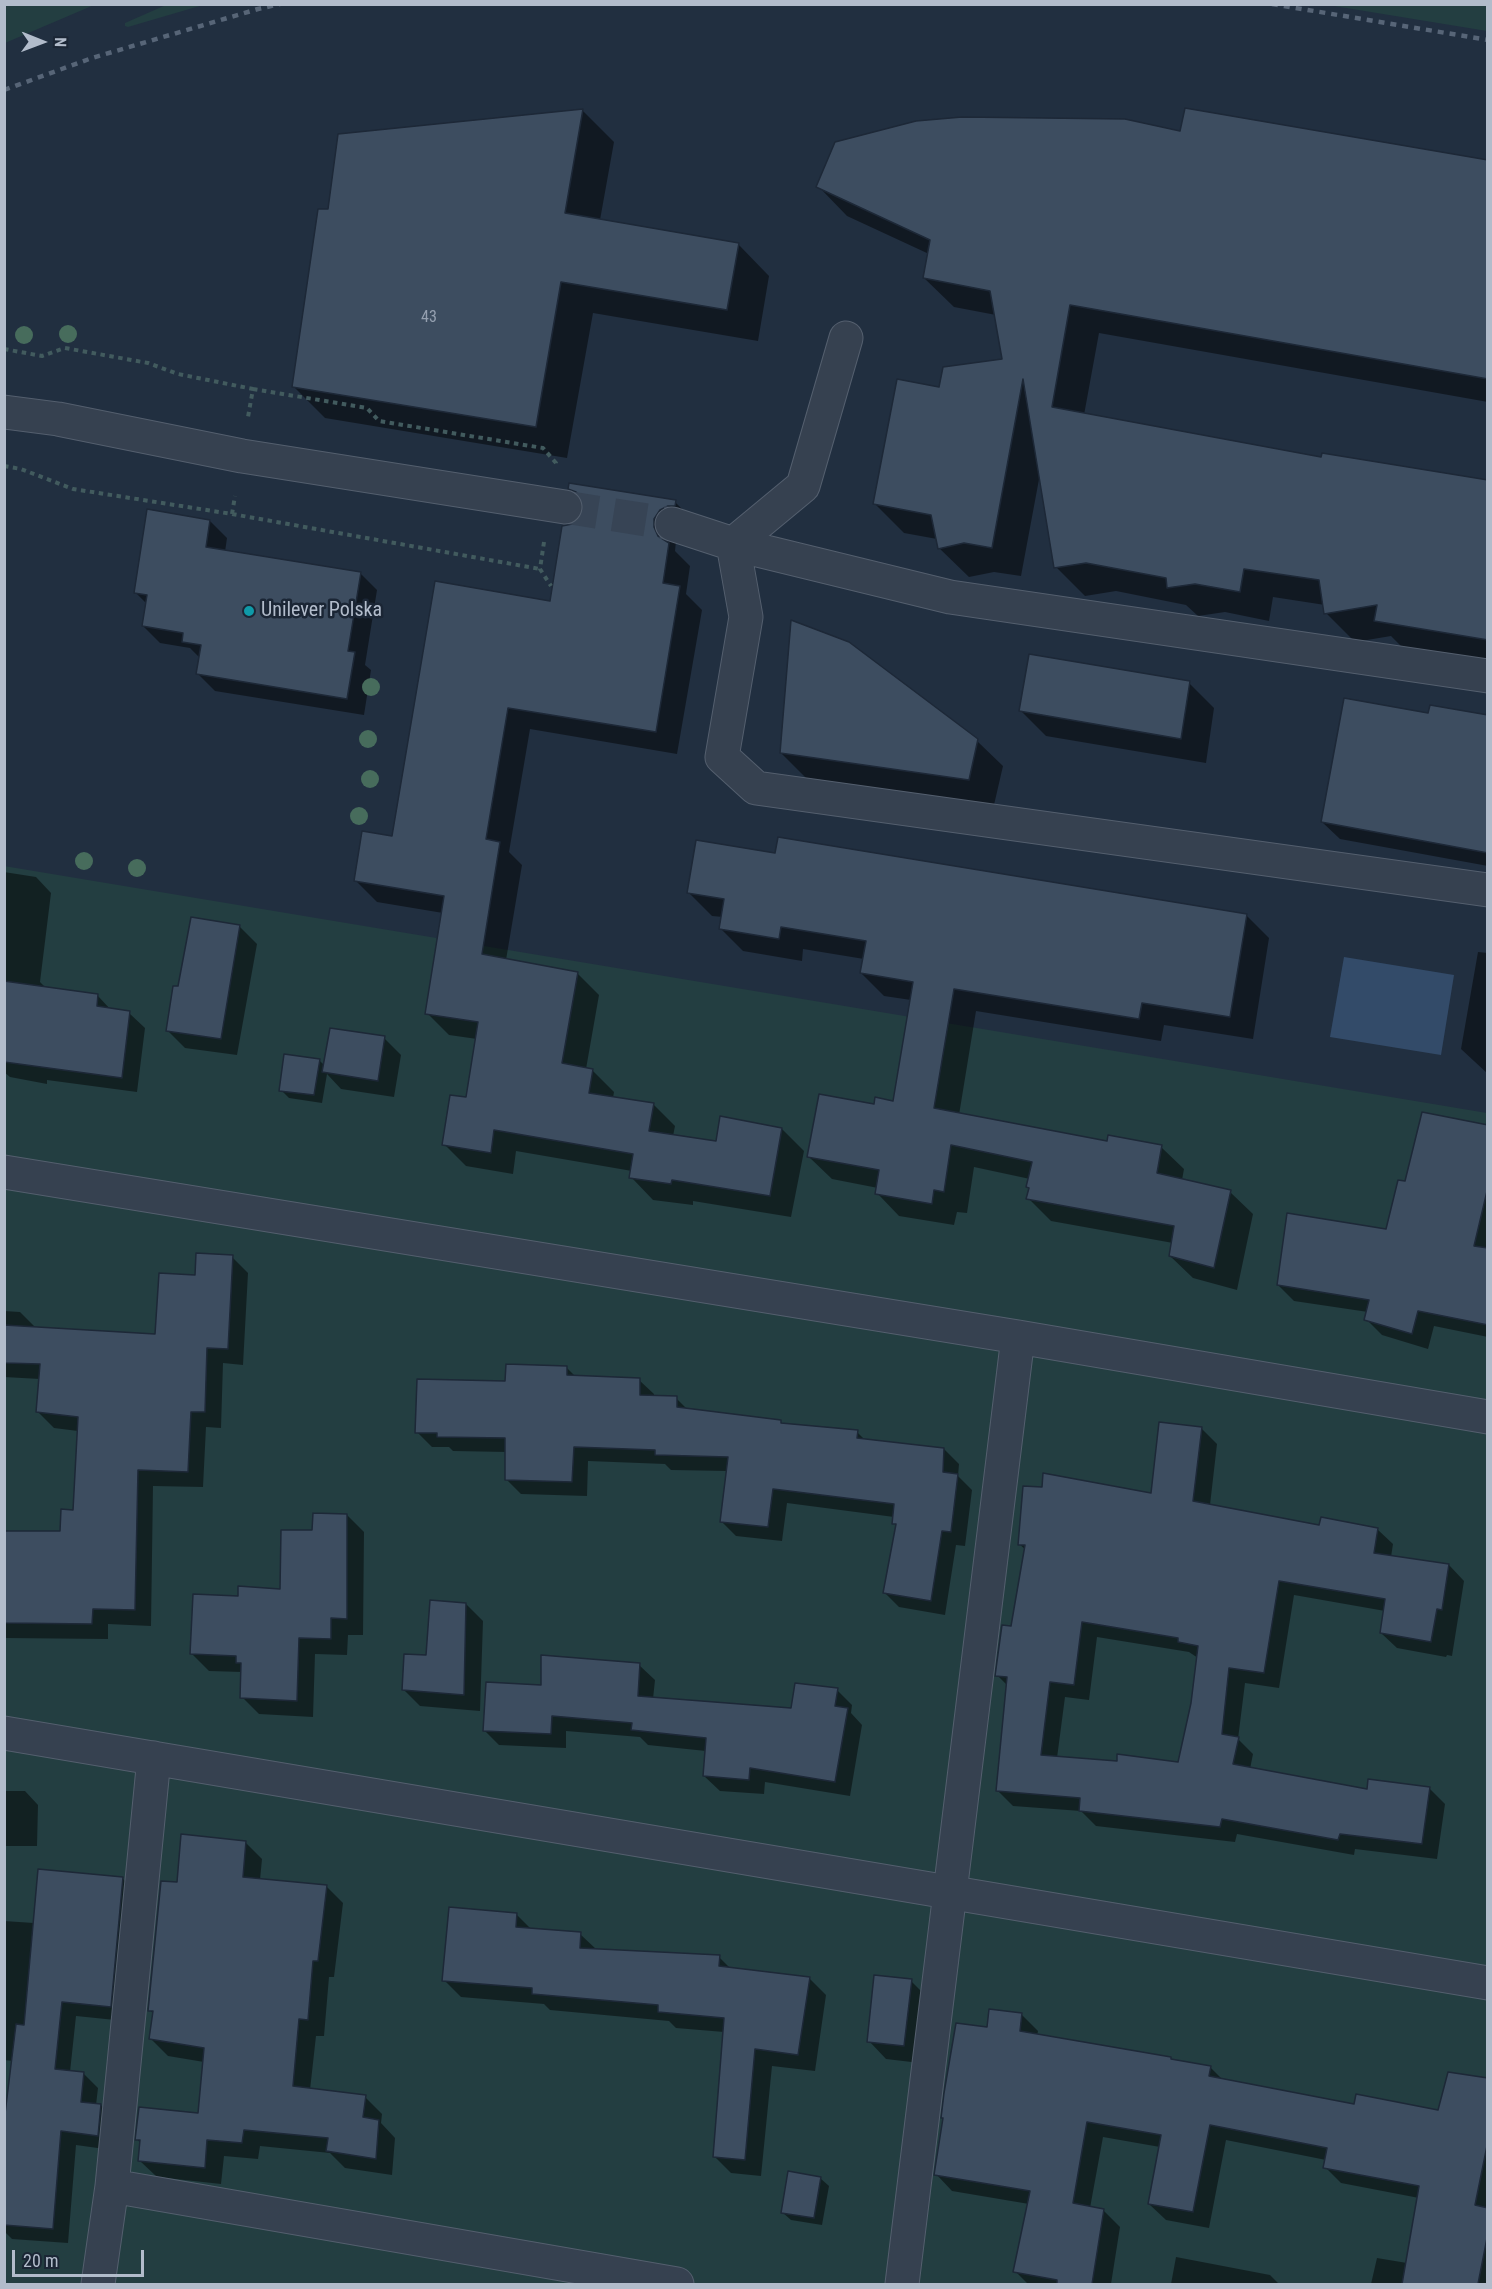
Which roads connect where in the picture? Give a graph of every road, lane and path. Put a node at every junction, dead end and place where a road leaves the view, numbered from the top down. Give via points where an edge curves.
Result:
1 (846, 338) dead end
2 (4, 349) edge
3 (4, 412) edge
4 (242, 456) junction
5 (4, 466) edge
6 (565, 507) tunnel mouth
7 (232, 514) junction
8 (672, 524) tunnel mouth
9 (733, 544) junction
10 (540, 569) dead end
11 (1488, 676) edge
12 (1488, 890) edge
13 (4, 1172) edge
14 (1018, 1337) junction
15 (1488, 1417) edge
16 (4, 1733) edge
17 (154, 1758) junction
18 (948, 1892) junction
19 (1488, 1983) edge
20 (112, 2187) junction
21 (98, 2284) edge
22 (677, 2284) edge
23 (902, 2284) edge

1 - 9 street via 803,486
2 - 4 path via 42,356 65,348 148,363 178,374 253,389
3 - 4 street
4 - 6 street
4 - 7 path
5 - 7 path via 73,489
7 - 10 path
8 - 9 street
9 - 11 street via 950,597
9 - 12 street via 746,617 722,757 756,788
13 - 14 street
14 - 15 street
14 - 18 street
16 - 17 street
17 - 18 street
17 - 20 street
18 - 19 street
18 - 23 street
20 - 21 street
20 - 22 street

